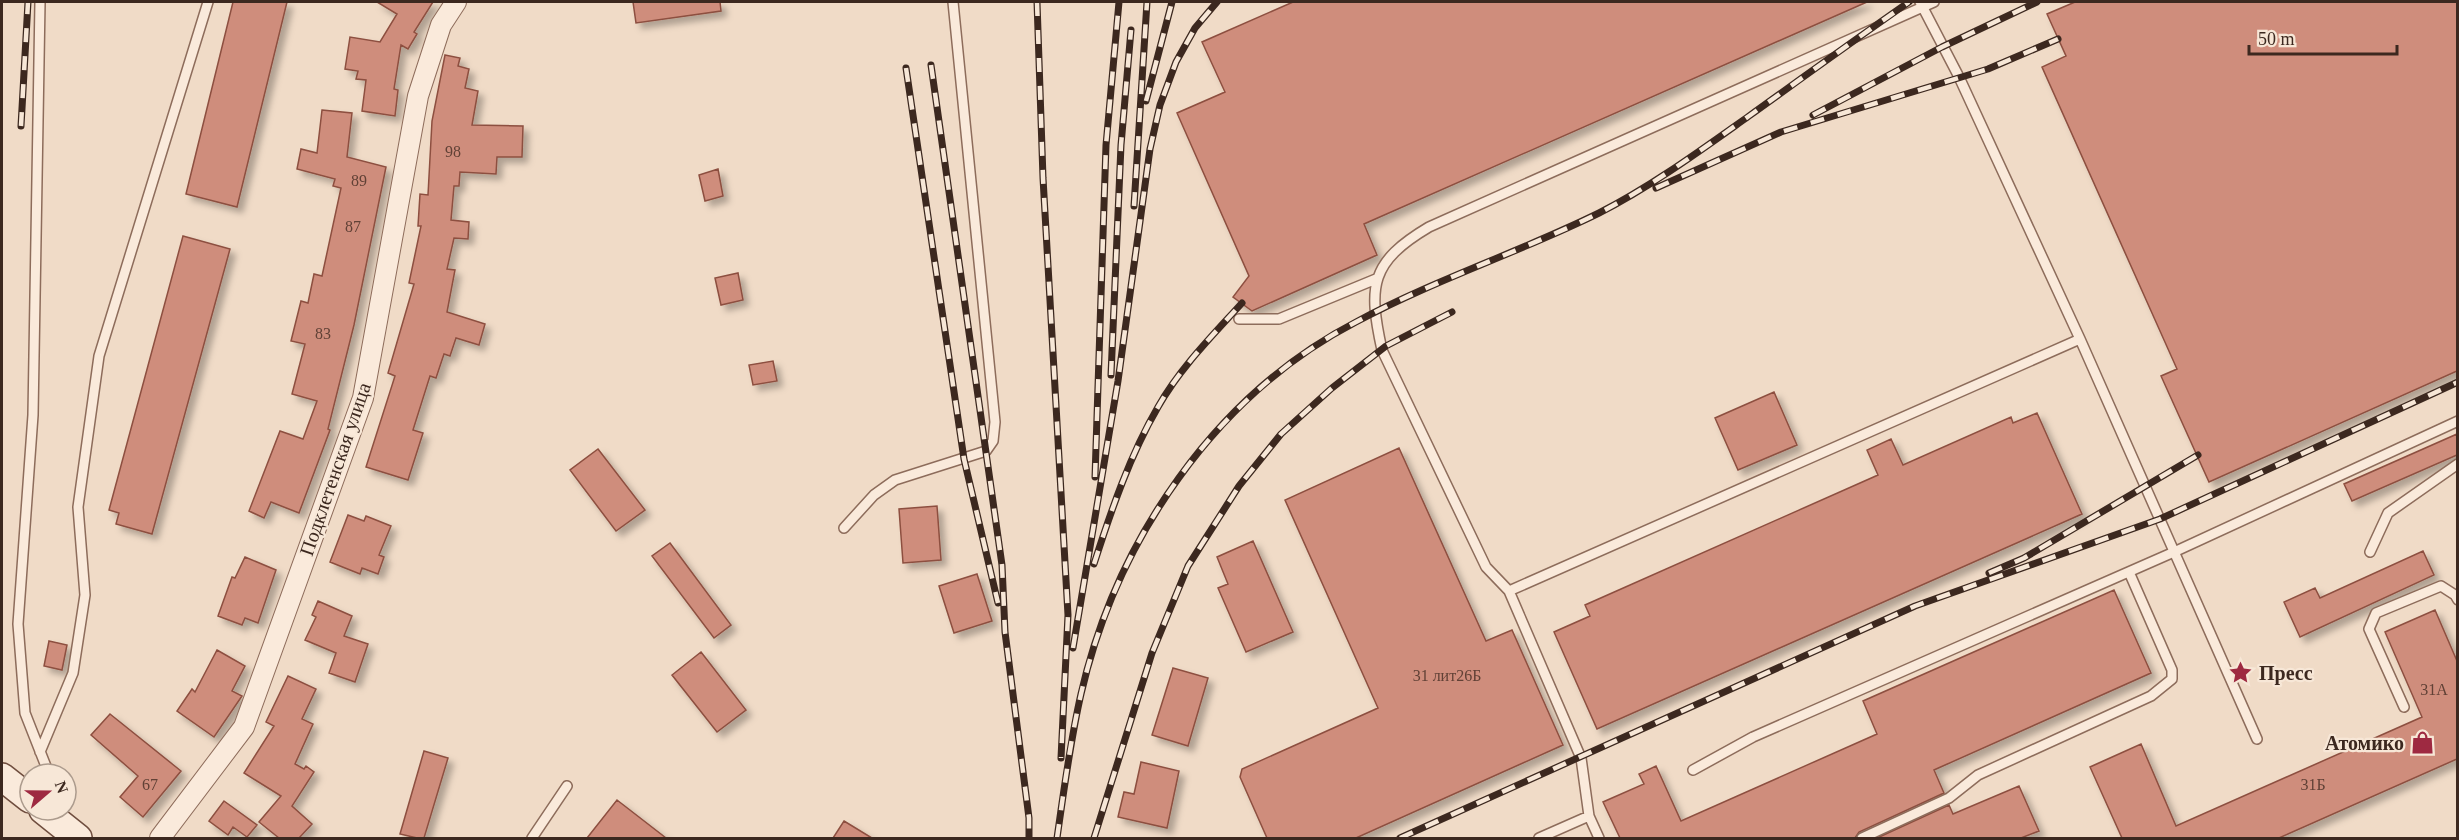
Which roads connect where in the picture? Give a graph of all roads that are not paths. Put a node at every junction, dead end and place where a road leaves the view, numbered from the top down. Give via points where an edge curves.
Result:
1 (40, 2) edge
2 (208, 2) edge
3 (456, 2) edge
4 (953, 2) edge
5 (1934, 2) edge
6 (1921, 4) edge
7 (1376, 279) junction
8 (1239, 320) dead end
9 (2079, 339) junction
10 (2457, 421) edge
11 (2457, 464) edge
12 (844, 528) dead end
13 (2174, 552) junction
14 (2370, 552) dead end
15 (2129, 572) junction
16 (1509, 591) junction
17 (2457, 600) edge
18 (2404, 707) dead end
19 (2257, 739) dead end
20 (40, 752) junction
21 (44, 762) edge
22 (1693, 771) dead end
23 (2, 777) edge
24 (567, 786) dead end
25 (18, 790) edge
26 (1589, 816) junction
27 (60, 822) edge
28 (78, 838) edge
29 (160, 838) edge
30 (532, 838) edge
31 (1539, 838) edge
32 (1599, 838) edge
33 (1862, 838) edge

1 - 20 lane via 33,415 18,624 25,713
2 - 20 lane via 99,356 78,507 85,595 73,673
3 - 29 street, Подклетенская улица via 441,26 418,96 363,398 244,727
4 - 12 lane via 995,422 993,441 986,452 895,480 874,495
5 - 6 lane
6 - 7 lane via 1429,227 1401,244
6 - 9 lane via 1959,77
7 - 8 lane via 1279,319
7 - 16 lane via 1374,313 1382,350 1486,567
9 - 13 lane
9 - 16 lane
10 - 13 lane
11 - 14 lane via 2388,513
13 - 15 lane
13 - 19 lane
15 - 22 lane via 1753,737
15 - 33 lane via 2172,670 2172,679 2151,696 1978,775 1949,798
16 - 26 lane via 1581,758
17 - 18 lane via 2441,586 2376,613 2369,629
20 - 21 lane
23 - 25 street
24 - 30 lane
26 - 31 lane
26 - 32 lane
27 - 28 street

